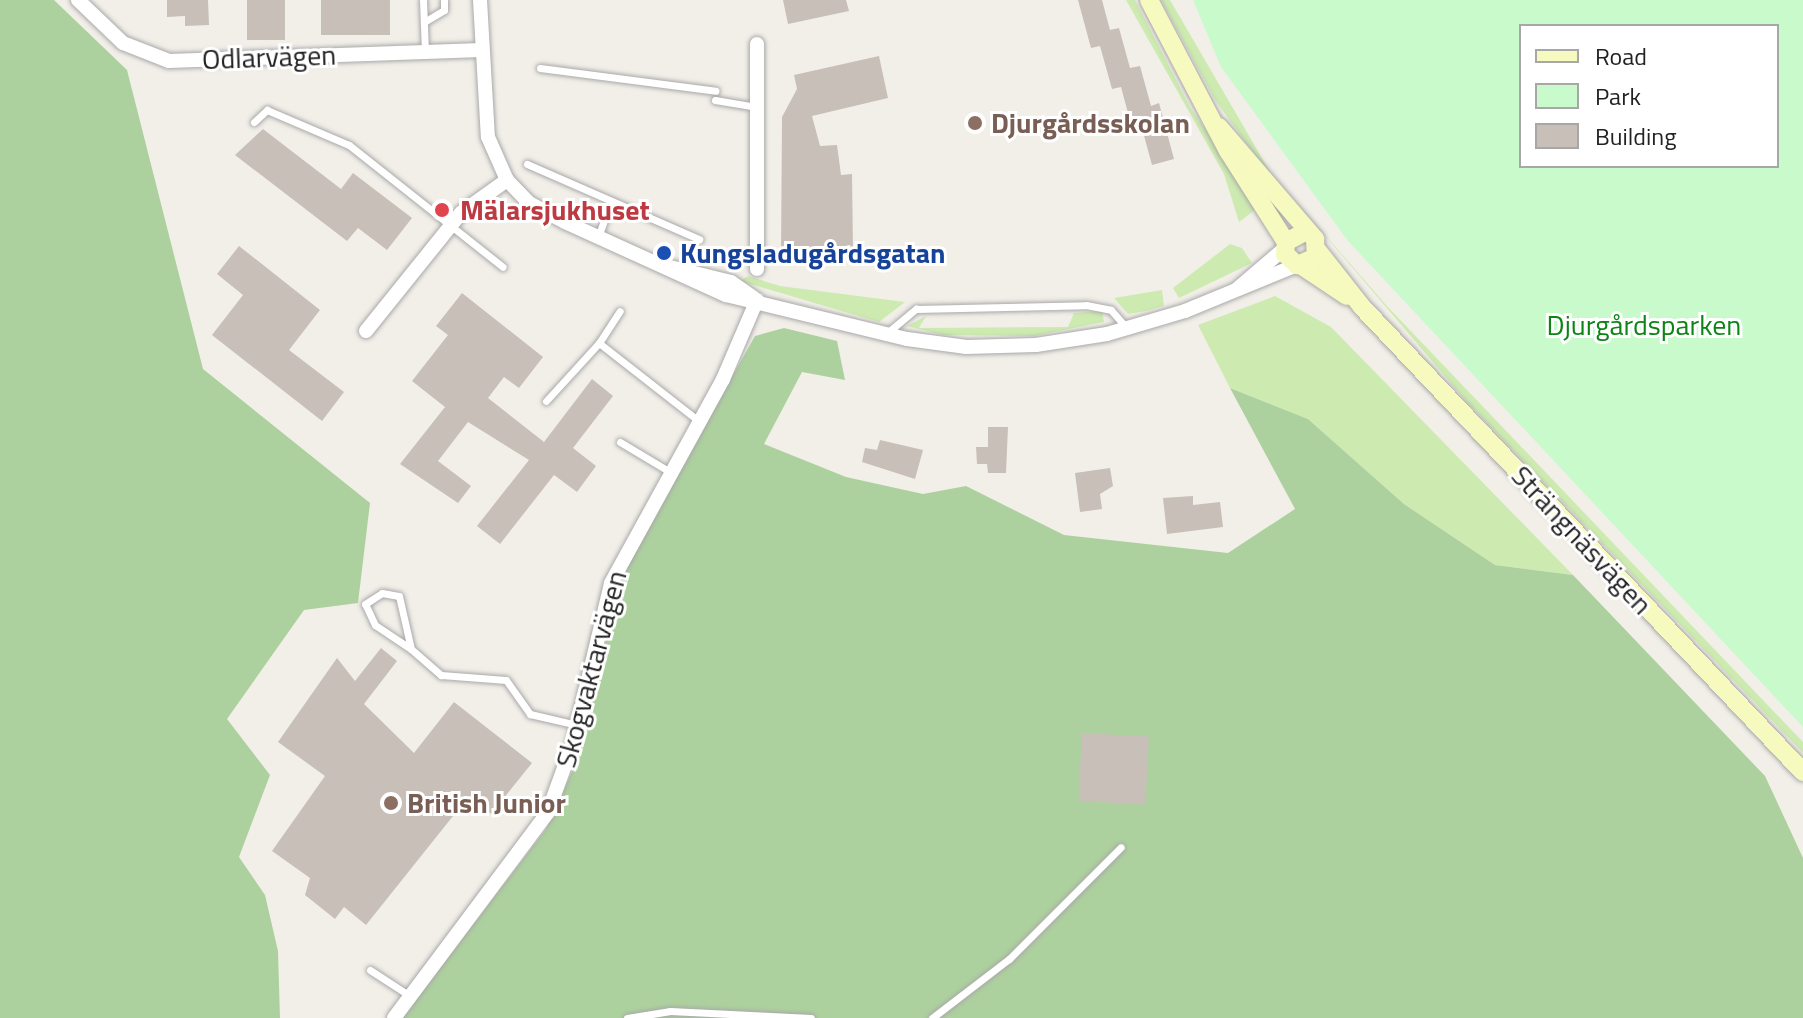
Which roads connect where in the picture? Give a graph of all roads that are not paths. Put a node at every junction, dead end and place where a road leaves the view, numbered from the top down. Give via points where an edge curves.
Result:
1 (78, 0) edge
2 (423, 0) edge
3 (444, 0) edge
4 (480, 0) edge
5 (1149, 0) edge
6 (424, 22) junction
7 (757, 44) dead end
8 (482, 50) junction
9 (425, 52) junction
10 (540, 68) dead end
11 (757, 107) junction
12 (254, 122) dead end
13 (1217, 125) junction
14 (527, 164) dead end
15 (507, 180) junction
16 (610, 204) junction
17 (451, 225) junction
18 (1305, 232) junction
19 (598, 237) junction
20 (699, 239) dead end
21 (1285, 245) junction
22 (1318, 251) junction
23 (1300, 265) junction
24 (503, 267) dead end
25 (757, 269) dead end
26 (1237, 289) junction
27 (757, 300) junction
28 (1362, 307) junction
29 (620, 311) dead end
30 (1127, 328) junction
31 (366, 331) dead end
32 (885, 334) junction
33 (599, 343) junction
34 (546, 401) dead end
35 (699, 421) junction
36 (620, 442) dead end
37 (670, 472) junction
38 (411, 649) junction
39 (577, 725) junction
40 (1803, 772) edge
41 (1121, 847) dead end
42 (370, 970) dead end
43 (410, 996) junction
44 (394, 1018) edge
45 (627, 1018) edge
46 (811, 1018) edge
47 (932, 1018) edge

1 - 9 street, Odlarvägen via 123,43 169,61
2 - 6 lane
3 - 6 lane via 444,10
4 - 8 street
5 - 13 main road
6 - 9 lane
7 - 11 street
8 - 9 street, Odlarvägen
8 - 15 street via 488,137
10 - 11 lane
11 - 25 street
12 - 17 lane via 267,110 349,145
13 - 18 main road via 1239,143
13 - 21 main road
14 - 16 lane
15 - 17 street
15 - 19 street via 529,203
16 - 19 lane
16 - 20 lane
17 - 24 lane
17 - 31 street
18 - 21 main road
18 - 22 main road, Strängnäsvägen
19 - 27 street via 666,266 686,281
21 - 23 main road
21 - 26 street
22 - 23 main road
22 - 28 main road, Strängnäsvägen
23 - 26 street
23 - 28 main road, Strängnäsvägen
26 - 30 street
27 - 32 street
27 - 35 street, Skogvaktarvägen
28 - 40 main road, Strängnäsvägen
29 - 33 lane
30 - 32 street via 1036,345 966,347
30 - 32 lane via 1111,310 1086,305 916,309
33 - 34 lane
33 - 35 lane
35 - 37 street, Skogvaktarvägen
36 - 37 lane
37 - 39 street, Skogvaktarvägen via 611,583
38 - 38 lane via 399,596 382,593 365,604 375,625
38 - 39 lane via 441,675 506,680 530,714
39 - 43 street, Skogvaktarvägen via 562,780 525,849
41 - 47 lane via 1009,959
42 - 43 lane
43 - 44 street, Skogvaktarvägen
45 - 46 lane via 670,1011

